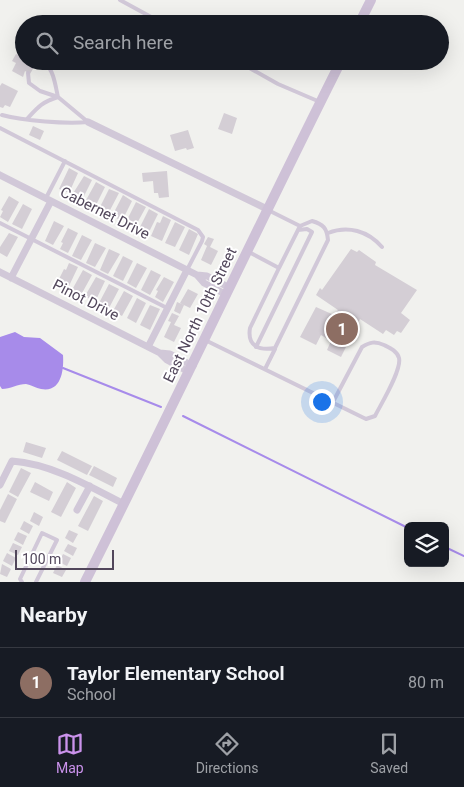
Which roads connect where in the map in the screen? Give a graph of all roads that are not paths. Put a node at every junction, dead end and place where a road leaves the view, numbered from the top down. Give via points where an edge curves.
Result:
1 (120, 0) edge
2 (371, 0) edge
3 (148, 15) edge
4 (364, 15) edge
5 (51, 70) edge
6 (253, 70) edge
7 (336, 70) edge
8 (28, 73) dead end
9 (58, 97) junction
10 (320, 102) junction
11 (2, 116) dead end
12 (28, 119) junction
13 (88, 122) junction
14 (0, 128) edge
15 (65, 162) junction
16 (0, 175) edge
17 (48, 199) junction
18 (267, 209) junction
19 (0, 223) edge
20 (299, 228) junction
21 (328, 233) junction
22 (31, 239) junction
23 (382, 248) dead end
24 (247, 252) junction
25 (279, 268) junction
26 (187, 270) junction
27 (0, 272) edge
28 (11, 278) junction
29 (228, 291) junction
30 (168, 308) junction
31 (205, 340) junction
32 (148, 347) junction
33 (256, 347) junction
34 (275, 348) junction
35 (191, 369) junction
36 (265, 369) junction
37 (333, 402) junction
38 (0, 485) edge
39 (90, 486) junction
40 (124, 504) junction
41 (77, 510) dead end
42 (22, 582) edge
43 (36, 582) edge
44 (85, 582) edge

1 - 3 lane
2 - 4 main road
5 - 9 lane
6 - 10 lane
7 - 10 main road, East North 10th Street
8 - 9 lane via 29,83
9 - 12 lane via 38,106
9 - 13 lane
10 - 18 main road, East North 10th Street
11 - 12 lane
12 - 13 lane
13 - 18 street
14 - 15 lane
15 - 17 lane
15 - 26 lane via 202,233 202,241
16 - 17 street, Cabernet Drive
17 - 22 street
17 - 26 street, Cabernet Drive
18 - 20 lane
18 - 24 main road, East North 10th Street
19 - 22 lane
20 - 21 lane via 312,221 324,226
20 - 25 lane
20 - 33 lane via 312,232
21 - 23 lane via 351,229 377,241
21 - 34 lane via 328,240
22 - 28 street
22 - 30 lane
24 - 25 lane
24 - 29 main road, East North 10th Street
25 - 33 lane via 250,328 249,336
26 - 29 street, Cabernet Drive via 207,276
26 - 30 street
27 - 28 street, Pinot Drive
28 - 32 street, Pinot Drive
29 - 31 main road, East North 10th Street
30 - 32 street
31 - 35 main road, East North 10th Street
31 - 36 lane
32 - 35 street, Pinot Drive via 170,354
33 - 34 lane
34 - 36 lane
35 - 40 main road, East North 10th Street
36 - 37 lane
37 - 37 lane via 366,419 375,416 398,369 396,352 376,342 362,347
38 - 39 street via 12,462 24,462
39 - 40 street
39 - 41 street
40 - 44 main road, East North 10th Street
42 - 43 lane via 20,579 42,533 57,540

